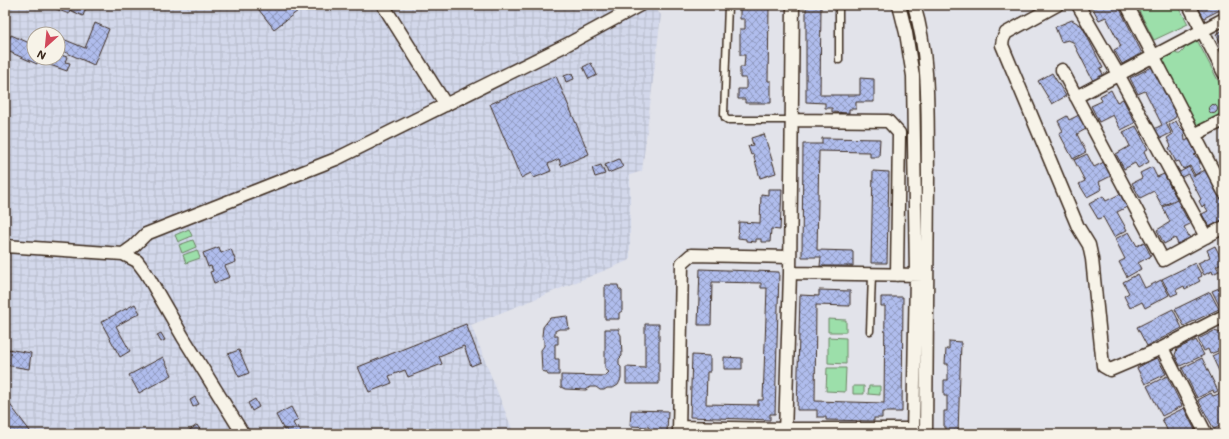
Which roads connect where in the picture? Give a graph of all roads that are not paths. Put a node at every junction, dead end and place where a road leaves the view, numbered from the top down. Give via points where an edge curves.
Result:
1 (383, 5) edge
2 (640, 5) edge
3 (728, 5) edge
4 (793, 5) edge
5 (839, 5) edge
6 (899, 5) edge
7 (914, 5) edge
8 (1058, 5) edge
9 (1078, 5) edge
10 (1127, 5) edge
11 (1189, 5) edge
12 (1224, 19) edge
13 (1202, 30) junction
14 (1154, 56) junction
15 (839, 60) dead end
16 (1062, 70) dead end
17 (1118, 74) junction
18 (1224, 74) edge
19 (1076, 97) junction
20 (446, 105) junction
21 (792, 120) junction
22 (1224, 120) edge
23 (1194, 135) junction
24 (1224, 192) edge
25 (1224, 227) edge
26 (1206, 237) junction
27 (5, 246) edge
28 (123, 254) junction
29 (789, 257) junction
30 (790, 273) junction
31 (872, 275) junction
32 (897, 275) junction
33 (916, 275) junction
34 (928, 275) junction
35 (1222, 321) edge
36 (870, 331) dead end
37 (1162, 348) junction
38 (679, 430) edge
39 (913, 431) edge
40 (785, 432) edge
41 (243, 434) edge
42 (926, 434) edge
43 (1206, 434) edge

1 - 20 street
2 - 20 street
3 - 21 lane via 725,118
4 - 21 street
5 - 15 lane
6 - 33 street via 912,76
7 - 34 street via 921,30 927,77
8 - 37 street via 1006,33 1002,45 1078,227 1089,245 1103,366 1110,370
9 - 17 street
10 - 14 street
11 - 13 street
12 - 13 street
13 - 14 street
13 - 18 street
14 - 17 street
14 - 23 street
16 - 19 street
17 - 19 street
17 - 26 street
19 - 26 street via 1163,260
20 - 28 street via 336,159 146,234
21 - 29 street
21 - 32 street via 888,121 899,133
22 - 23 street
23 - 24 street
25 - 26 street
27 - 28 street
28 - 41 street via 137,261 146,273
29 - 30 street
29 - 38 street via 691,255 682,263
30 - 31 street
30 - 40 street
31 - 32 street
31 - 36 lane
32 - 33 street
33 - 34 street
33 - 39 street
34 - 42 street
35 - 37 street
37 - 43 street
38 - 40 street
39 - 40 street

